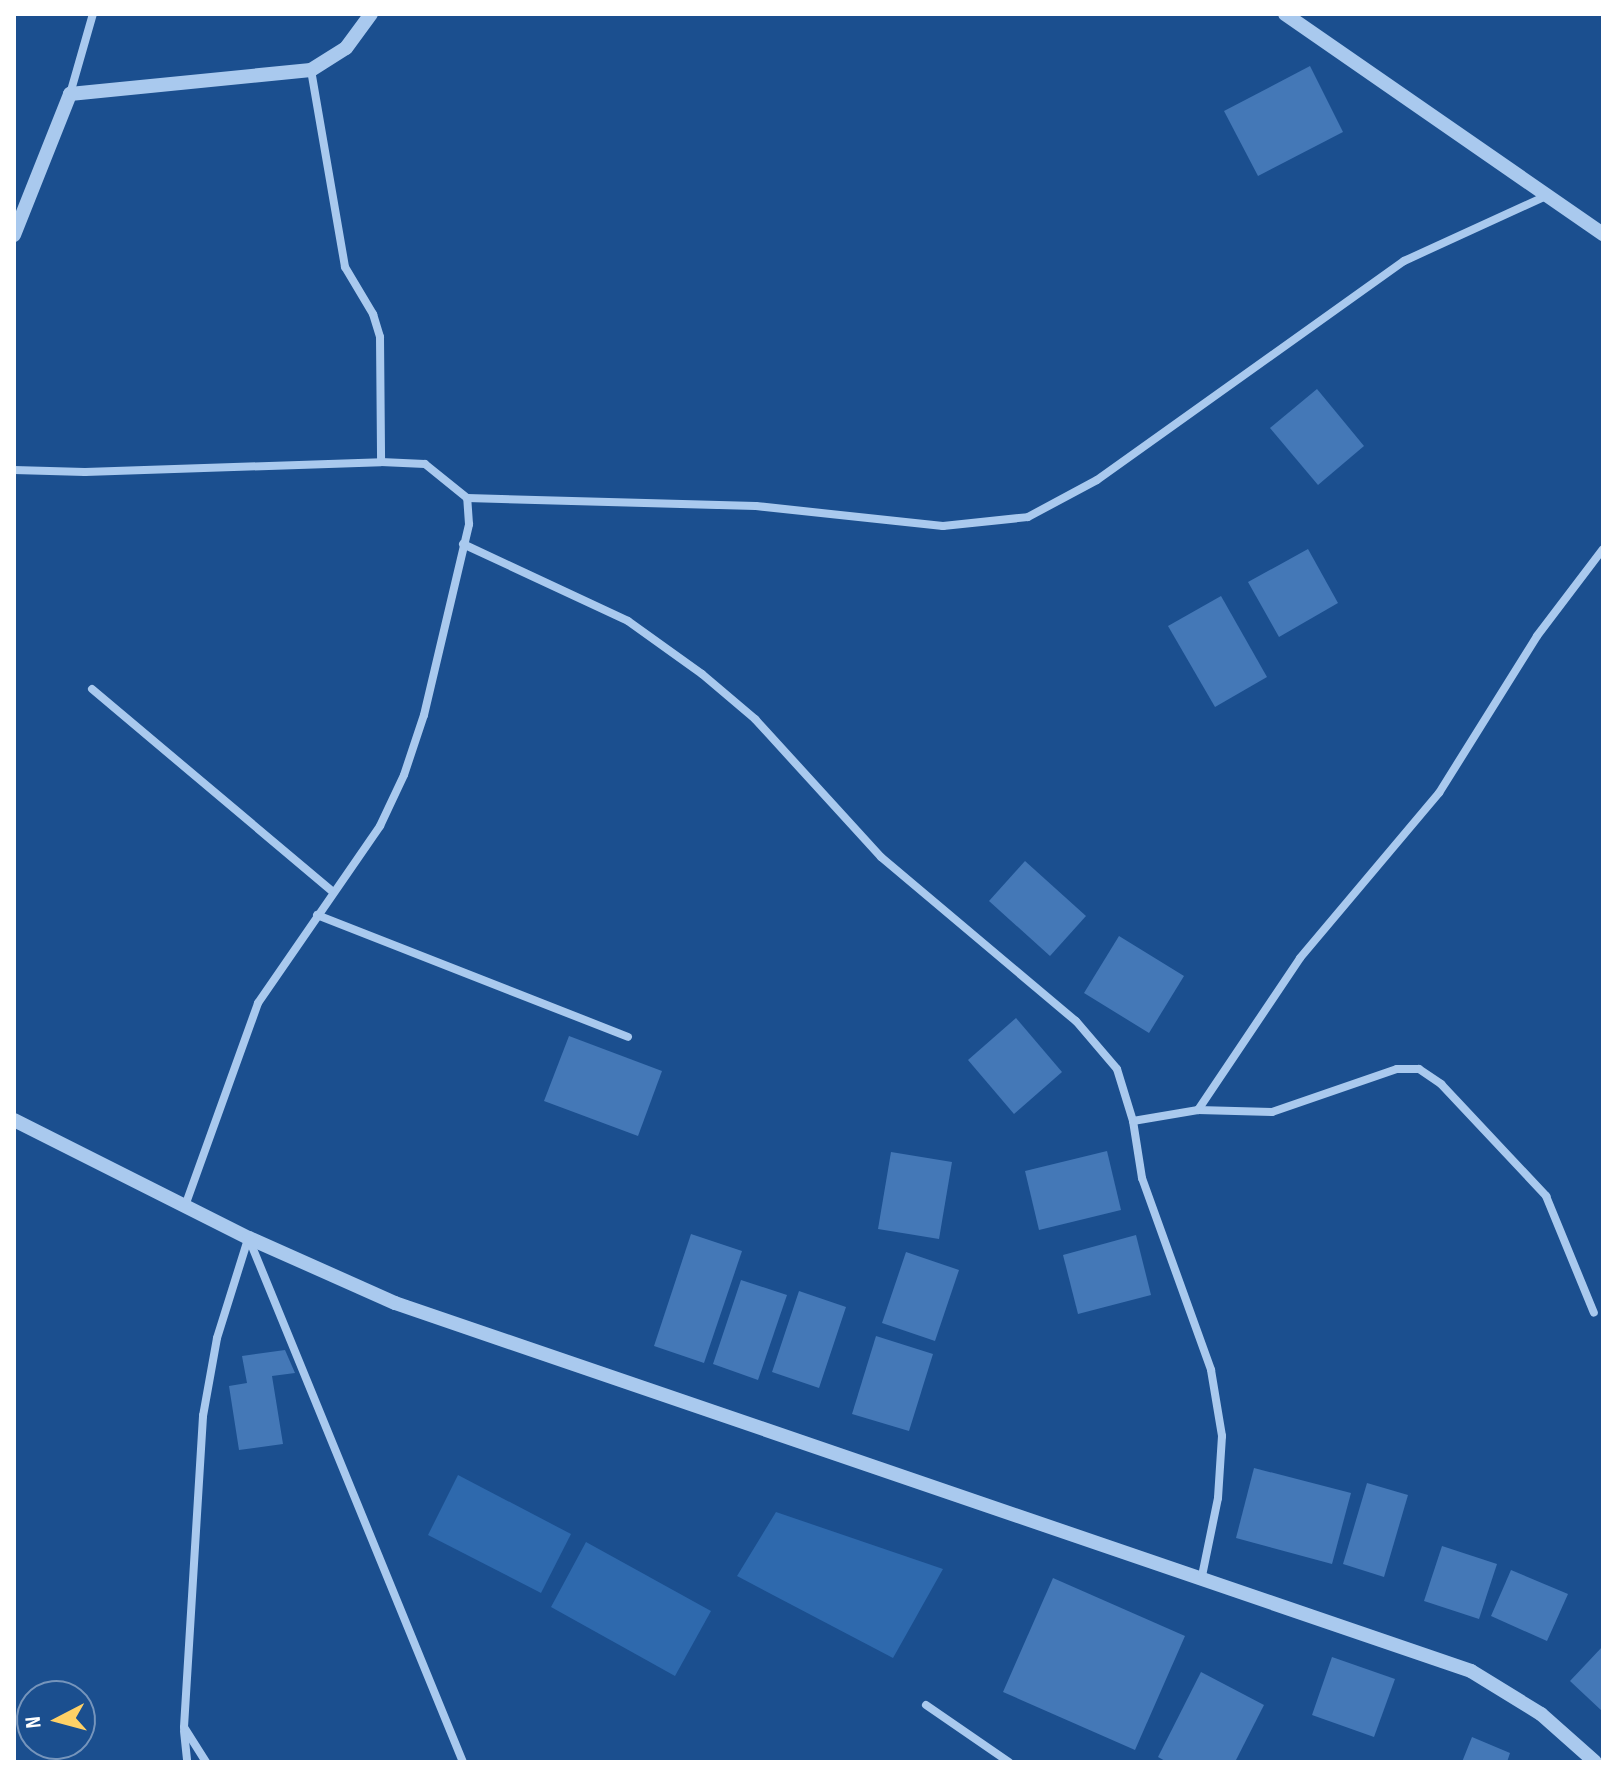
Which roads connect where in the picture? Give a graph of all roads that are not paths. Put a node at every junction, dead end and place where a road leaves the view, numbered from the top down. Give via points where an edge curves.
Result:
1 (93, 14) edge
2 (371, 14) edge
3 (1285, 14) edge
4 (311, 70) junction
5 (70, 94) junction
6 (1546, 196) junction
7 (1603, 234) edge
8 (14, 235) edge
9 (381, 462) junction
10 (14, 470) edge
11 (467, 498) junction
12 (463, 544) junction
13 (1603, 549) edge
14 (92, 689) dead end
15 (333, 892) junction
16 (317, 915) junction
17 (628, 1037) dead end
18 (1198, 1110) junction
19 (14, 1120) edge
20 (1133, 1121) junction
21 (185, 1206) junction
22 (249, 1238) junction
23 (1594, 1313) dead end
24 (1202, 1576) junction
25 (926, 1705) dead end
26 (184, 1727) junction
27 (187, 1762) edge
28 (206, 1762) edge
29 (463, 1762) edge
30 (1009, 1762) edge
31 (1595, 1762) edge

1 - 5 street
2 - 4 street via 346,48
3 - 6 street
4 - 5 street
4 - 9 street via 345,267 373,314 380,337
5 - 8 street
6 - 7 street
6 - 11 street via 1404,261 1097,480 1028,517 943,526 756,506
9 - 10 street
9 - 11 street via 425,464
11 - 12 street
12 - 15 street via 424,715 404,775 380,826
12 - 20 street via 628,621 744,710 881,857 1076,1021 1117,1069
13 - 18 street via 1537,636 1439,793 1300,958
14 - 15 street
15 - 16 street
16 - 17 street
16 - 21 street via 252,1015
18 - 20 street
18 - 23 street via 1272,1112 1397,1069 1419,1069 1441,1084 1546,1196
19 - 21 street
20 - 24 street via 1142,1178 1211,1370 1222,1436 1218,1498
21 - 22 street
22 - 24 street via 395,1303 1015,1517
22 - 26 street via 217,1338 203,1416
22 - 29 street
24 - 31 street via 1471,1671 1541,1714
25 - 30 street
26 - 27 street
26 - 28 street

